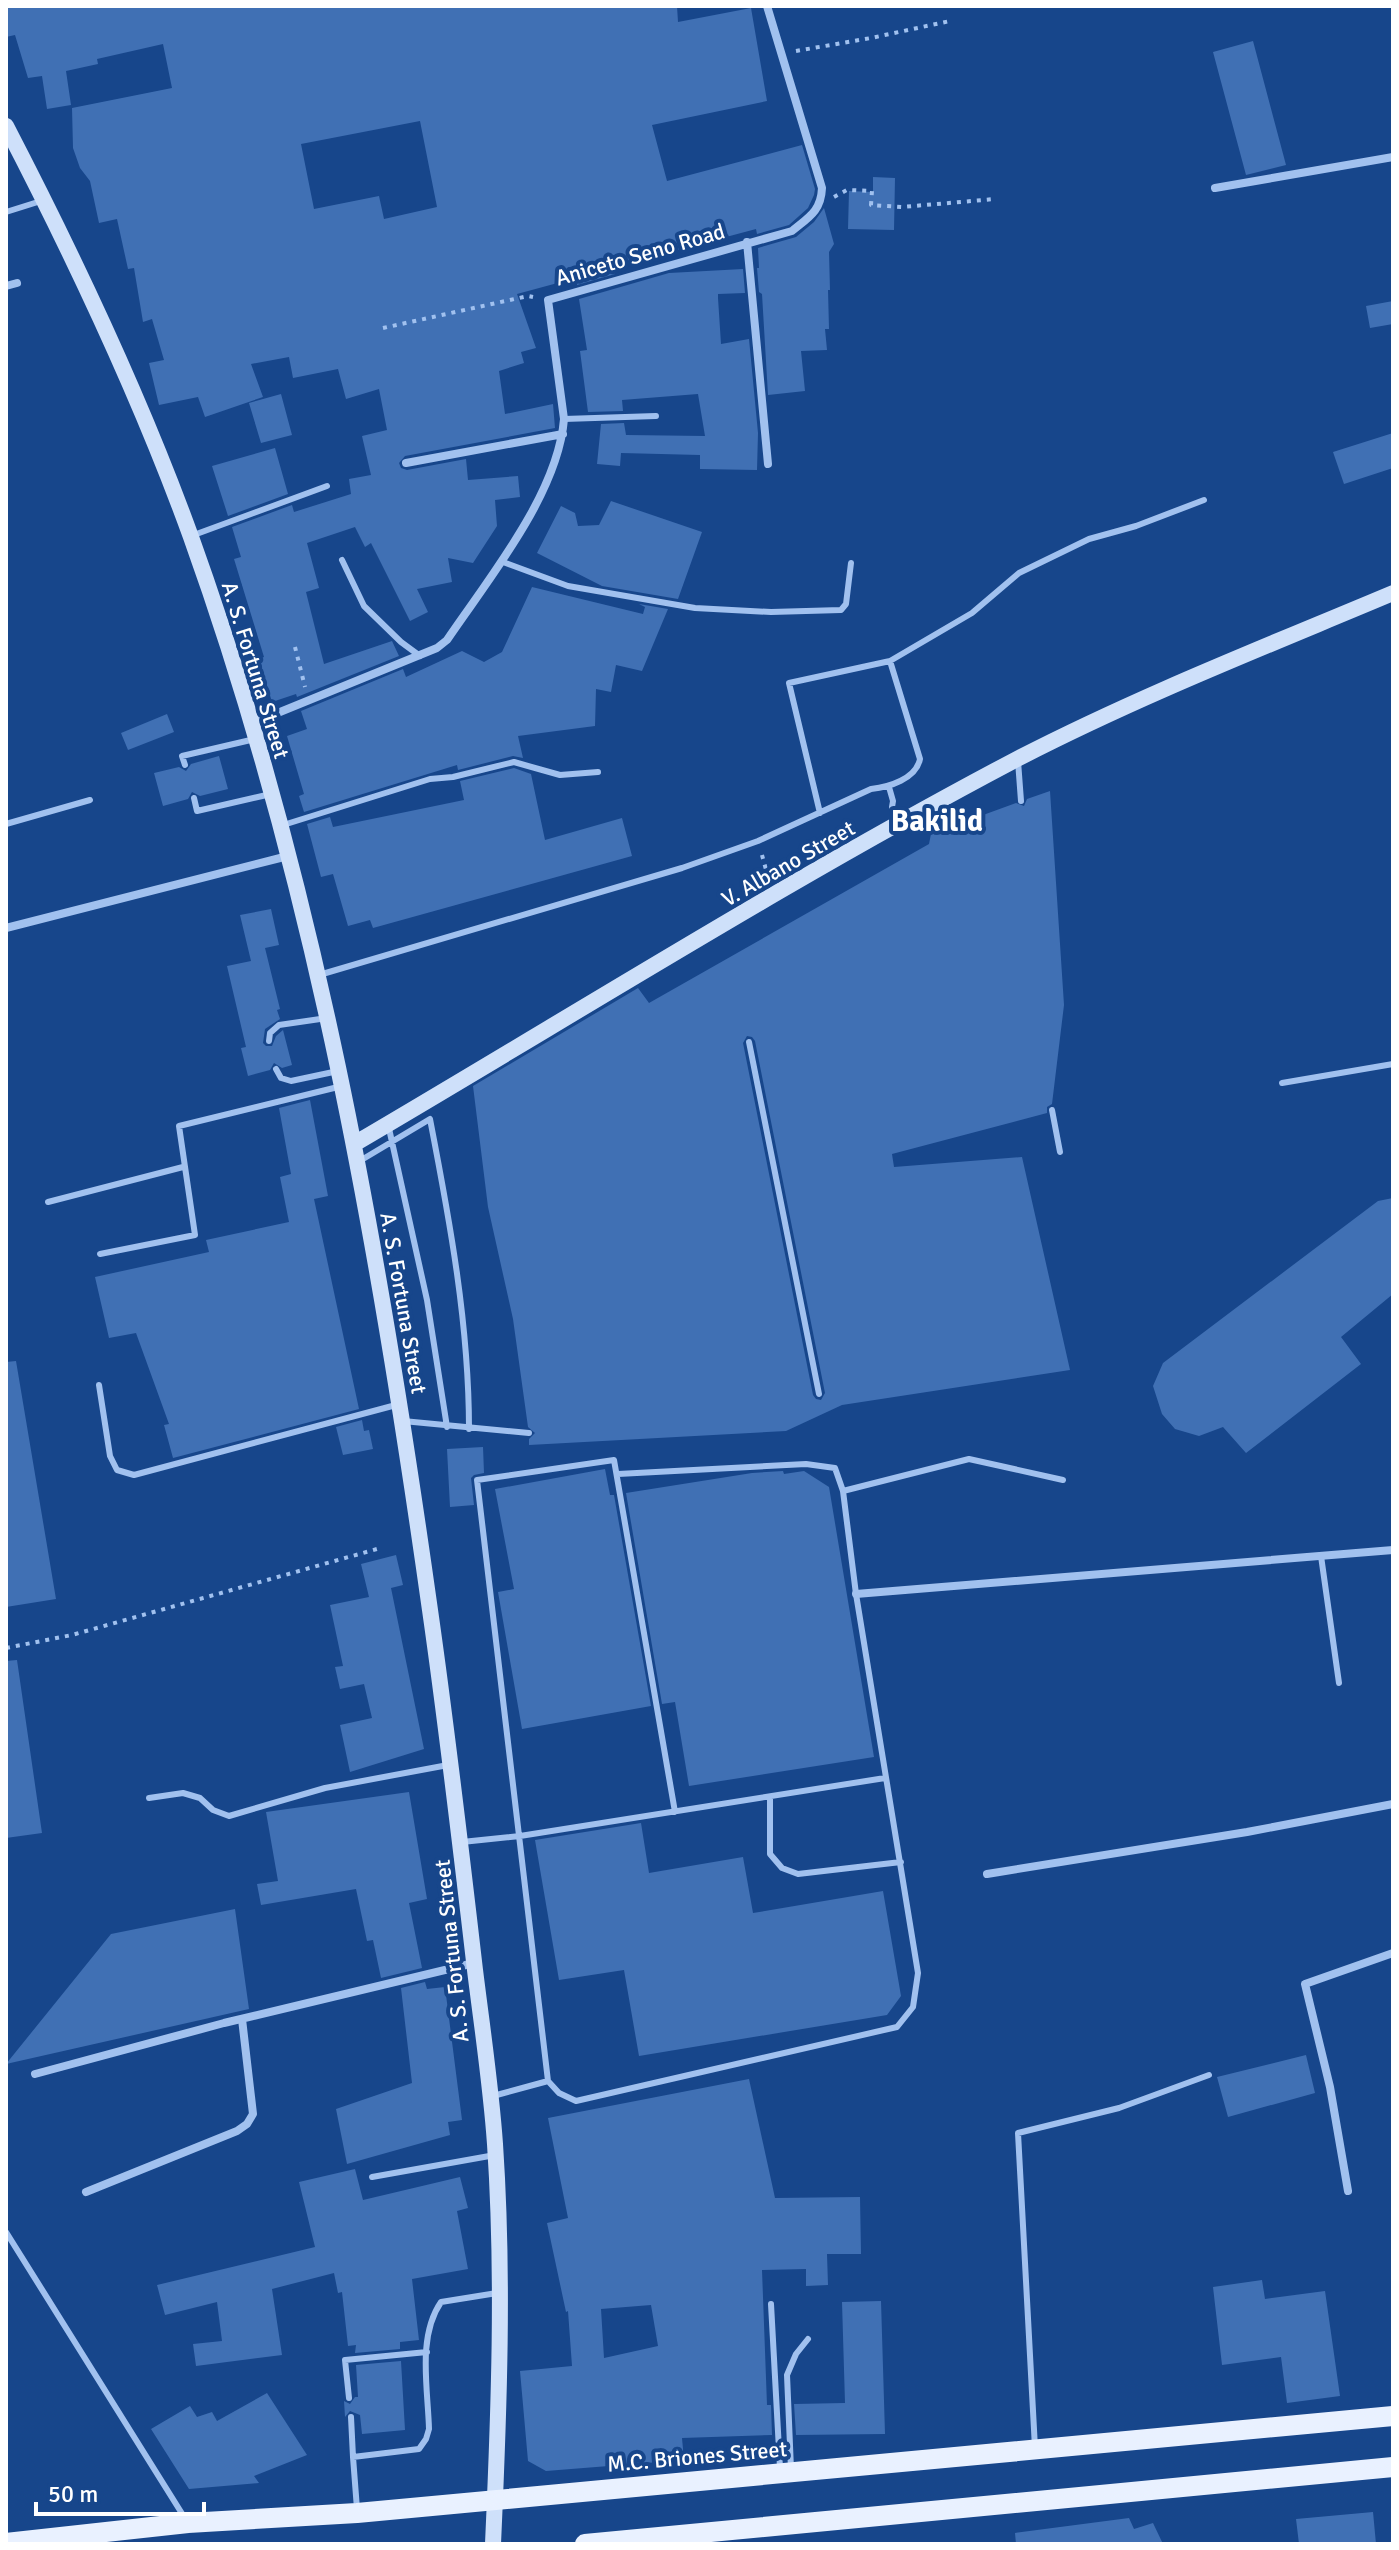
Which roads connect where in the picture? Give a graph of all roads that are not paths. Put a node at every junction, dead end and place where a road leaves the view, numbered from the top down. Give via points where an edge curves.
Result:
1 (767, 6) edge
2 (6, 127) edge
3 (1393, 157) edge
4 (1215, 188) dead end
5 (45, 200) junction
6 (6, 212) edge
7 (747, 242) junction
8 (17, 283) dead end
9 (6, 286) edge
10 (656, 416) dead end
11 (564, 419) junction
12 (563, 434) junction
13 (406, 463) dead end
14 (768, 464) dead end
15 (327, 486) dead end
16 (1204, 500) dead end
17 (191, 536) junction
18 (342, 560) dead end
19 (503, 562) junction
20 (851, 563) dead end
21 (1393, 593) edge
22 (420, 656) junction
23 (890, 661) junction
24 (255, 731) junction
25 (1018, 759) junction
26 (185, 765) dead end
27 (598, 772) dead end
28 (889, 787) junction
29 (271, 794) junction
30 (194, 798) dead end
31 (90, 800) dead end
32 (1021, 801) dead end
33 (820, 813) junction
34 (905, 821) junction
35 (6, 824) edge
36 (280, 826) junction
37 (288, 856) junction
38 (6, 928) edge
39 (317, 976) junction
40 (327, 1018) junction
41 (269, 1041) dead end
42 (749, 1042) dead end
43 (1393, 1064) edge
44 (276, 1069) dead end
45 (340, 1078) junction
46 (1282, 1083) dead end
47 (1052, 1110) dead end
48 (390, 1133) junction
49 (354, 1144) junction
50 (1060, 1152) dead end
51 (357, 1162) junction
52 (183, 1167) junction
53 (48, 1202) dead end
54 (100, 1254) dead end
55 (99, 1385) dead end
56 (819, 1394) dead end
57 (401, 1412) junction
58 (447, 1427) junction
59 (469, 1429) junction
60 (529, 1433) dead end
61 (618, 1474) junction
62 (1063, 1480) dead end
63 (843, 1491) junction
64 (1393, 1550) edge
65 (1321, 1556) junction
66 (856, 1594) junction
67 (1339, 1683) dead end
68 (452, 1764) junction
69 (885, 1778) junction
70 (770, 1797) junction
71 (149, 1798) dead end
72 (1393, 1804) edge
73 (675, 1812) junction
74 (520, 1836) junction
75 (461, 1842) junction
76 (901, 1862) junction
77 (987, 1874) dead end
78 (1393, 1953) edge
79 (474, 1963) junction
80 (242, 2019) junction
81 (35, 2074) dead end
82 (1209, 2075) dead end
83 (548, 2081) junction
84 (489, 2097) junction
85 (495, 2155) junction
86 (372, 2177) dead end
87 (1348, 2191) dead end
88 (86, 2192) dead end
89 (6, 2232) edge
90 (499, 2293) junction
91 (771, 2304) dead end
92 (808, 2339) dead end
93 (427, 2352) junction
94 (349, 2398) dead end
95 (1393, 2416) edge
96 (351, 2417) dead end
97 (1035, 2450) junction
98 (353, 2457) junction
99 (1393, 2467) edge
100 (786, 2472) junction
101 (495, 2500) junction
102 (357, 2513) junction
103 (188, 2523) junction
104 (703, 2538) edge
105 (6, 2543) edge
106 (493, 2544) edge
107 (585, 2544) edge

1 - 7 street, Aniceto Seno Road via 822,188 821,202 792,231
2 - 5 main road, A. S. Fortuna Street
3 - 4 street
5 - 6 lane
5 - 17 main road, A. S. Fortuna Street via 141,410
7 - 11 street, Aniceto Seno Road via 548,300
7 - 14 street
8 - 9 street
10 - 11 lane
11 - 12 street, Aniceto Seno Road
12 - 13 street
12 - 19 street, Aniceto Seno Road via 554,467
15 - 17 lane
16 - 23 lane via 1089,539 1019,573 972,613
17 - 24 main road, A. S. Fortuna Street
18 - 22 lane via 364,606
19 - 20 lane via 568,586 695,608 771,612 841,610
19 - 22 street, Aniceto Seno Road via 447,640
21 - 25 main road, V. Albano Street via 1162,689
22 - 24 street, Aniceto Seno Road via 308,701
23 - 28 lane via 920,759 916,770
23 - 33 lane via 789,683
24 - 26 lane via 182,756
24 - 29 main road, A. S. Fortuna Street
25 - 32 lane
25 - 34 main road, V. Albano Street
27 - 36 lane via 560,775 514,762 430,779
28 - 33 lane via 871,789
28 - 34 lane
29 - 30 lane via 197,811
29 - 36 main road, A. S. Fortuna Street
31 - 35 lane
33 - 39 lane via 682,868
34 - 48 main road, V. Albano Street
36 - 37 main road, A. S. Fortuna Street
37 - 38 street
37 - 39 main road, A. S. Fortuna Street
39 - 40 main road, A. S. Fortuna Street
40 - 41 lane via 279,1025
40 - 45 main road, A. S. Fortuna Street
42 - 56 lane
43 - 46 lane
44 - 45 lane via 291,1081
45 - 49 main road, A. S. Fortuna Street
45 - 52 lane via 179,1126
47 - 50 lane
48 - 49 main road, V. Albano Street
48 - 51 lane
48 - 58 lane via 427,1300
48 - 59 lane via 430,1119 466,1338
49 - 51 main road, A. S. Fortuna Street
51 - 57 main road, A. S. Fortuna Street
52 - 53 lane
52 - 54 lane via 195,1235
55 - 57 lane via 110,1456 117,1470 134,1475
57 - 58 lane
57 - 68 main road, A. S. Fortuna Street
58 - 59 lane
59 - 60 lane
61 - 63 lane via 806,1464 835,1468
61 - 73 lane
61 - 74 lane via 614,1460 477,1480
62 - 63 lane via 969,1459
63 - 66 lane
64 - 65 street
65 - 66 street
65 - 67 lane
66 - 69 lane
68 - 71 lane via 325,1788 229,1816 183,1793
68 - 75 main road, A. S. Fortuna Street
69 - 70 lane
69 - 76 lane
70 - 73 lane
70 - 76 lane via 770,1854 782,1868 798,1874
72 - 77 street
73 - 74 lane
74 - 75 lane
74 - 83 lane
75 - 79 main road, A. S. Fortuna Street
76 - 83 lane via 918,1973 913,2007 897,2027 576,2101
78 - 87 street via 1305,1984
79 - 80 street
79 - 84 main road, A. S. Fortuna Street
80 - 81 street
80 - 88 street via 253,2114 247,2124
82 - 97 lane via 1119,2108 1018,2133
83 - 84 lane
84 - 85 main road, A. S. Fortuna Street
85 - 86 lane
85 - 90 main road, A. S. Fortuna Street
89 - 103 lane
90 - 93 lane via 441,2302 432,2315
90 - 101 main road, A. S. Fortuna Street
91 - 100 lane
92 - 100 lane via 787,2375
93 - 94 lane via 345,2360
93 - 98 lane via 429,2429 419,2449
95 - 97 main road, M.C. Briones Street
96 - 98 lane
97 - 100 main road, M.C. Briones Street
98 - 102 lane
99 - 104 main road
100 - 101 main road, M.C. Briones Street
101 - 102 main road, M.C. Briones Street
101 - 106 main road, A. S. Fortuna Street
102 - 103 main road, M.C. Briones Street
103 - 105 main road, M.C. Briones Street
104 - 107 main road

